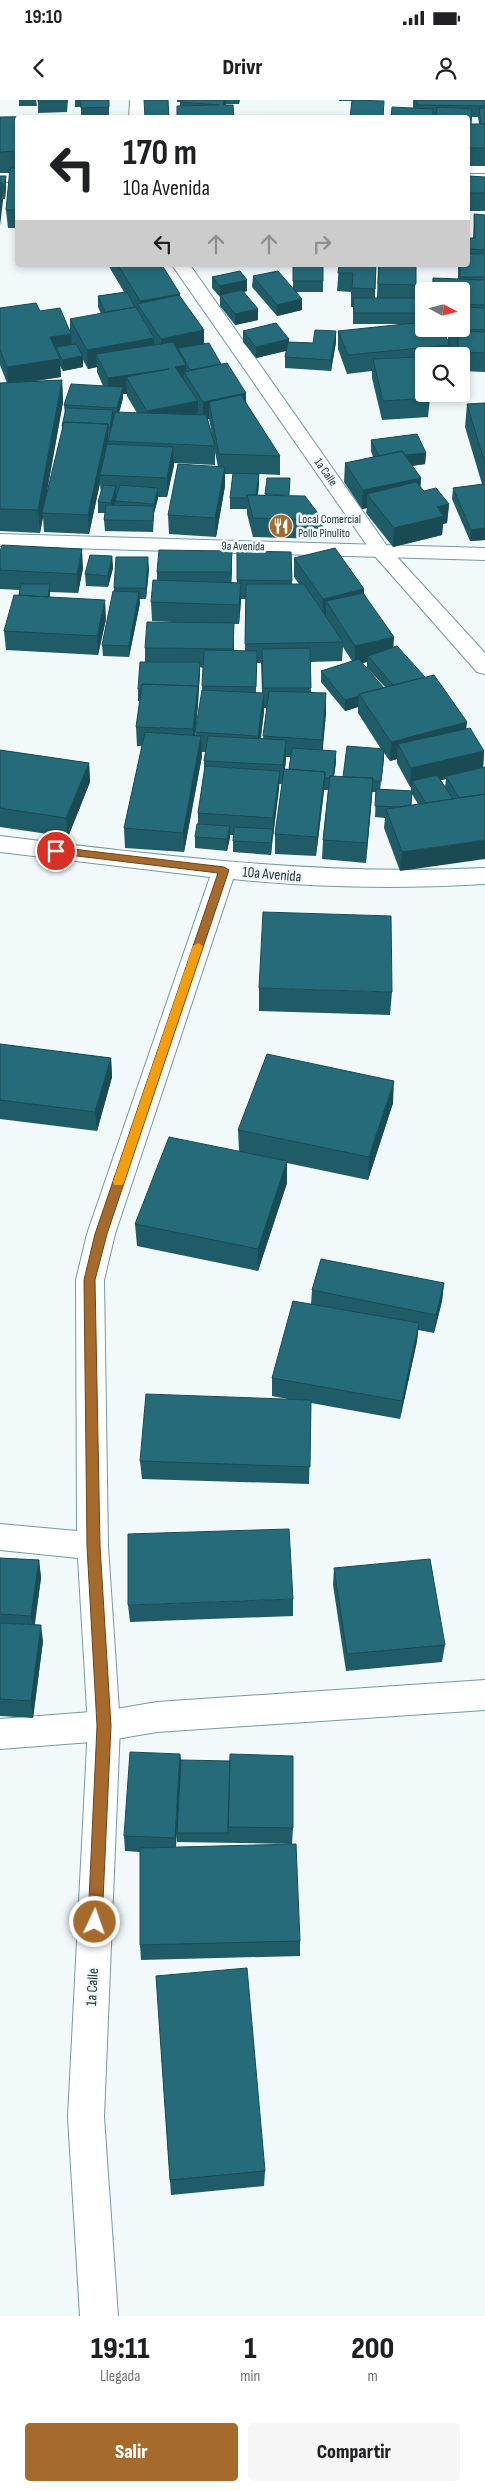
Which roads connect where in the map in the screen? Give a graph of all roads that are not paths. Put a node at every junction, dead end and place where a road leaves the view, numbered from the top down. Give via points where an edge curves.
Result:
1 (138, 100) edge
2 (137, 115) edge
3 (470, 168) edge
4 (485, 168) edge
5 (0, 177) edge
6 (15, 177) edge
7 (182, 267) edge
8 (0, 540) edge
9 (380, 550) junction
10 (485, 554) edge
11 (485, 667) edge
12 (0, 844) edge
13 (224, 870) junction
14 (485, 876) edge
15 (0, 1537) edge
16 (94, 1546) junction
17 (485, 1695) edge
18 (104, 1726) junction
19 (0, 1734) edge
20 (99, 2316) edge

1 - 2 street
3 - 4 street
5 - 6 street
7 - 9 street, 1a Calle
8 - 9 street, 9a Avenida
9 - 10 street, 9a Avenida
9 - 11 street, 1a Calle
12 - 13 street, 10a Avenida
13 - 14 street, 10a Avenida via 356,880
13 - 16 street, 1a Calle via 101,1234 90,1280
15 - 16 street
16 - 18 street, 1a Calle
17 - 18 street via 157,1717
18 - 19 street
18 - 20 street, 1a Calle via 86,2116

